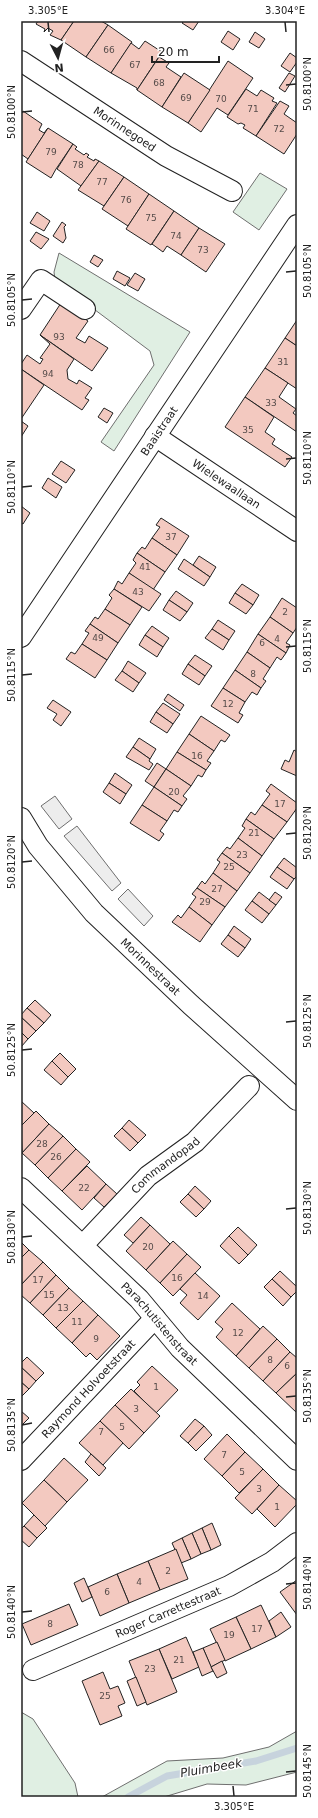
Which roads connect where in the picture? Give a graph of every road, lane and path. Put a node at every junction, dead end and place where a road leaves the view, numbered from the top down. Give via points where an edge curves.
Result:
1 (21, 61) edge
2 (232, 191) dead end
3 (297, 225) edge
4 (21, 309) edge
5 (85, 309) dead end
6 (156, 436) junction
7 (297, 531) edge
8 (21, 637) edge
9 (23, 827) edge
10 (249, 1086) dead end
11 (297, 1100) edge
12 (21, 1188) edge
13 (83, 1245) junction
14 (155, 1318) junction
15 (21, 1460) edge
16 (297, 1460) edge
17 (297, 1543) edge
18 (33, 1670) dead end

1 - 2 street, Morinnegoed via 166,156
3 - 6 street, Baaistraat
4 - 5 street via 41,280
6 - 7 street, Wielewaallaan
6 - 8 street, Baaistraat
9 - 11 street, Morinnestraat via 94,913
10 - 13 street, Commandopad via 195,1142 148,1176
12 - 13 street, Parachutistenstraat
13 - 14 street, Parachutistenstraat
14 - 15 street, Raymond Holvoetstraat
14 - 16 street, Parachutistenstraat via 180,1348
17 - 18 street, Roger Carrettestraat via 272,1562 229,1586

